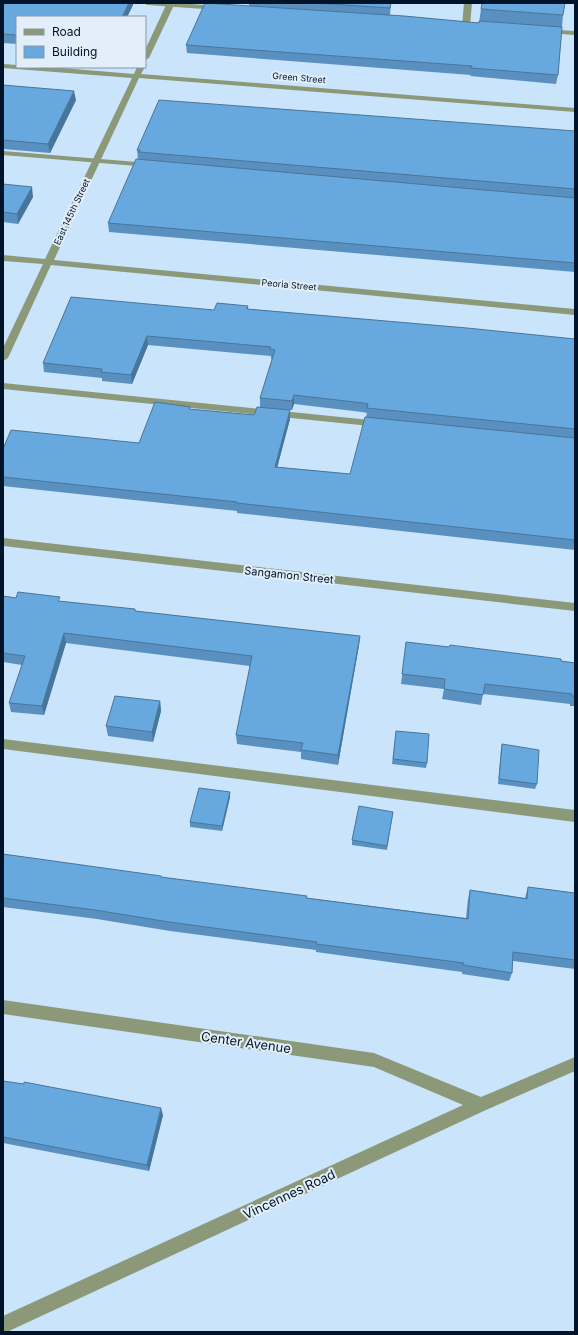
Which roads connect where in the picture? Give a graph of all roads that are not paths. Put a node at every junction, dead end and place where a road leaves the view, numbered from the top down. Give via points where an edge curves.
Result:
1 (148, 3) edge
2 (468, 3) edge
3 (171, 4) edge
4 (225, 8) edge
5 (466, 26) edge
6 (536, 31) edge
7 (575, 33) edge
8 (146, 56) edge
9 (3, 66) edge
10 (16, 67) edge
11 (36, 68) edge
12 (140, 68) edge
13 (137, 75) junction
14 (575, 110) edge
15 (3, 153) edge
16 (97, 160) junction
17 (159, 166) edge
18 (3, 258) edge
19 (48, 262) junction
20 (575, 312) edge
21 (3, 358) edge
22 (3, 386) edge
23 (392, 425) edge
24 (3, 542) edge
25 (575, 607) edge
26 (3, 744) edge
27 (575, 816) edge
28 (3, 1007) edge
29 (575, 1064) edge
30 (481, 1105) junction
31 (3, 1325) edge

1 - 3 street
2 - 5 street
3 - 4 street
3 - 8 street
6 - 7 street
9 - 10 street
11 - 13 street, Green Street
12 - 13 street, East 145th Street
13 - 14 street, Green Street
13 - 16 street, East 145th Street
15 - 16 street
16 - 17 street
16 - 19 street, East 145th Street
18 - 19 street, Peoria Street
19 - 20 street, Peoria Street
19 - 21 street, East 145th Street
22 - 23 street
24 - 25 street, Sangamon Street
26 - 27 street
28 - 30 street, Center Avenue via 374,1060
29 - 30 street, Vincennes Road
30 - 31 street, Vincennes Road

